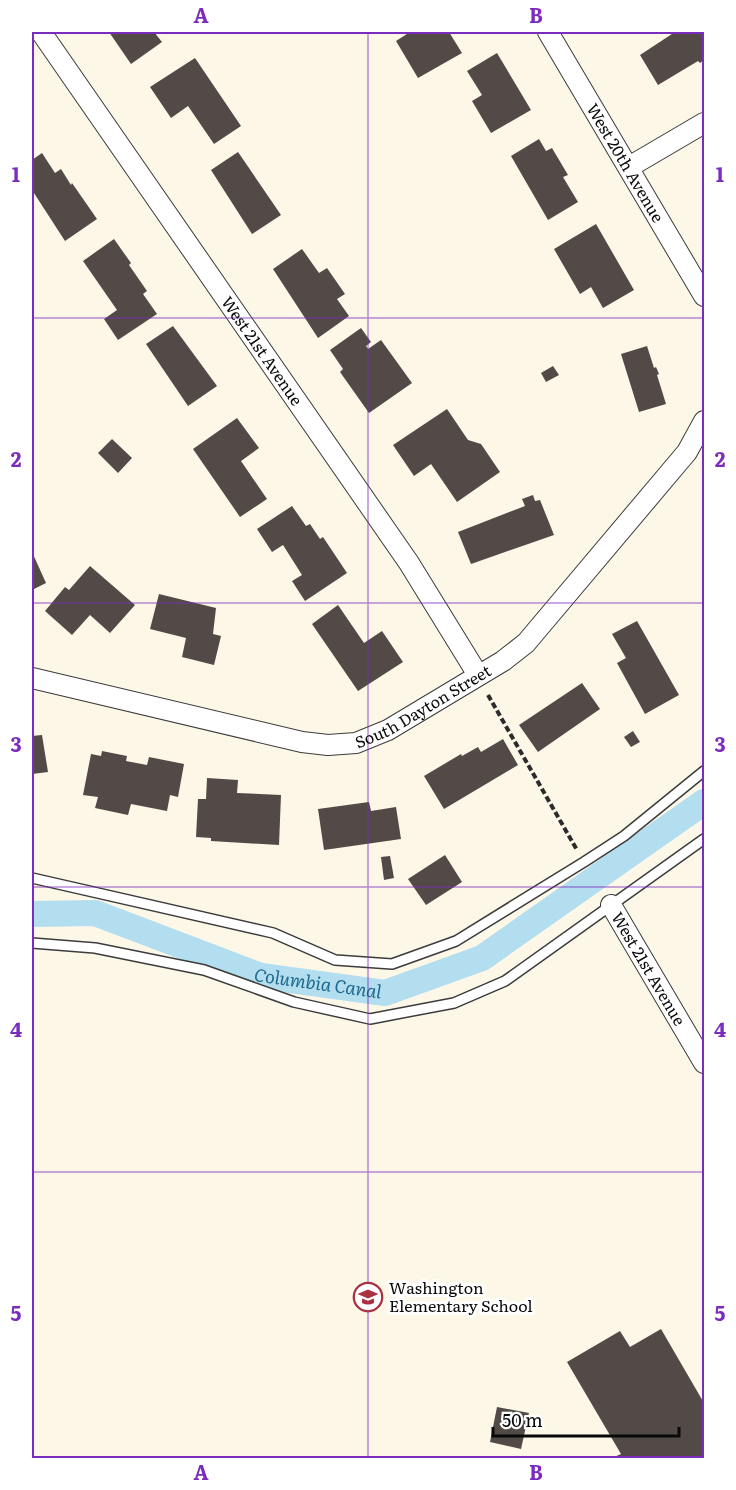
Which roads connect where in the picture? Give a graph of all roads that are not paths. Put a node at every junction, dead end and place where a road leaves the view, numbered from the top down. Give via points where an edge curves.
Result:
1 (41, 32) edge
2 (548, 32) edge
3 (705, 123) edge
4 (629, 167) junction
5 (704, 294) edge
6 (705, 421) edge
7 (478, 675) junction
8 (32, 678) edge
9 (705, 771) edge
10 (705, 839) edge
11 (32, 878) edge
12 (611, 905) junction
13 (32, 943) edge
14 (705, 1063) edge

1 - 7 street, West 21st Avenue via 409,563
2 - 4 street, West 20th Avenue
3 - 4 street
4 - 5 street, West 20th Avenue
6 - 7 street, South Dayton Street via 687,452 544,625 526,643
7 - 8 street, South Dayton Street via 388,730 356,742 328,745
9 - 11 lane via 624,836 456,941 392,964 334,960 273,933
10 - 12 lane
12 - 13 lane via 506,981 454,1003 370,1019 294,1002 204,970 95,948
12 - 14 street, West 21st Avenue

